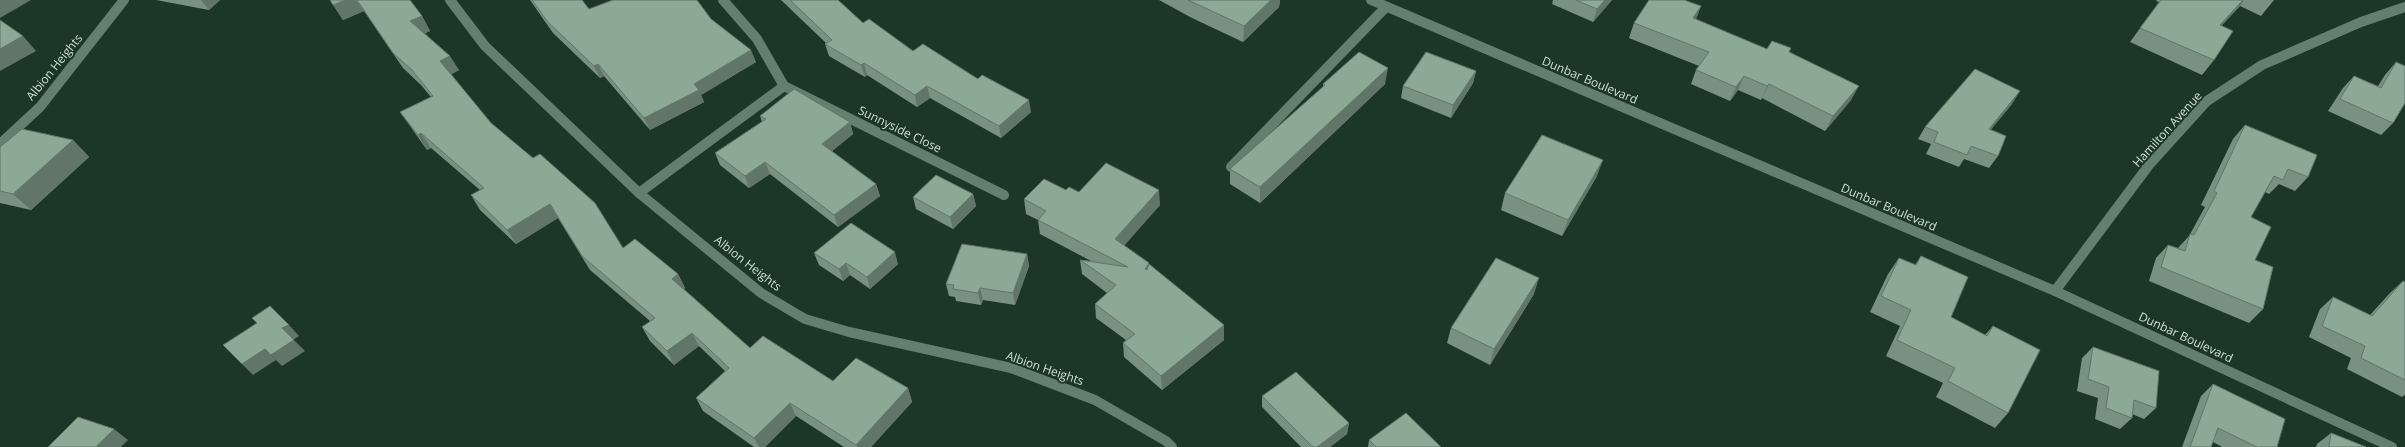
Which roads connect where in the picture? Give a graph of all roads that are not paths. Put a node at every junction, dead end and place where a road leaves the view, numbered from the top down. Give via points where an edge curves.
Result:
1 (124, 0) edge
2 (450, 0) edge
3 (723, 0) edge
4 (1371, 0) edge
5 (2405, 7) edge
6 (1385, 8) junction
7 (784, 86) junction
8 (0, 144) edge
9 (1231, 167) edge
10 (639, 193) junction
11 (1004, 195) dead end
12 (2056, 291) junction
13 (1172, 447) edge
14 (2392, 447) edge

1 - 8 street, Albion Heights via 40,107
2 - 10 street, Albion Heights via 485,46
3 - 7 street via 757,39
4 - 6 street, Dunbar Boulevard
5 - 12 street, Hamilton Avenue via 2361,22 2262,65 2207,101 2149,165
6 - 9 street
6 - 12 street, Dunbar Boulevard
7 - 10 street
7 - 11 street, Sunnyside Close
10 - 13 street, Albion Heights via 761,293 805,319 849,332 1011,368 1095,400
12 - 14 street, Dunbar Boulevard

